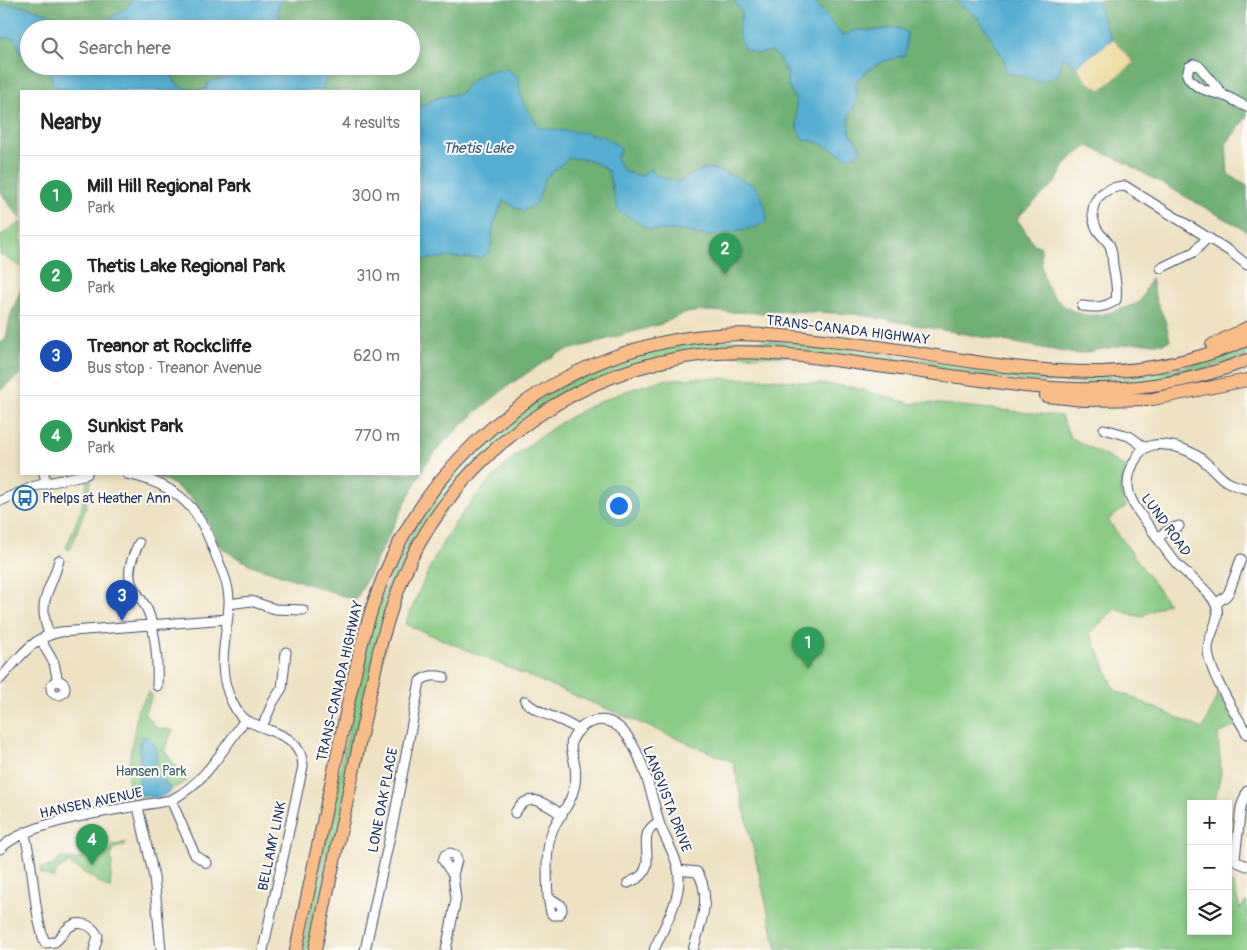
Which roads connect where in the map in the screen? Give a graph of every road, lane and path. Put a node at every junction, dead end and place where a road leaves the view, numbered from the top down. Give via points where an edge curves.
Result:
1 (1224, 96) dead end
2 (1247, 108) edge
3 (1208, 237) junction
4 (1247, 265) edge
5 (1160, 268) dead end
6 (1082, 306) dead end
7 (1247, 328) edge
8 (1247, 340) edge
9 (1247, 360) edge
10 (1064, 371) junction
11 (949, 376) junction
12 (1247, 380) edge
13 (1104, 429) dead end
14 (1146, 448) junction
15 (44, 475) edge
16 (83, 475) edge
17 (130, 475) edge
18 (46, 484) junction
19 (1247, 489) edge
20 (0, 501) edge
21 (1179, 526) dead end
22 (1157, 538) junction
23 (139, 543) dead end
24 (1241, 559) dead end
25 (59, 560) dead end
26 (229, 604) junction
27 (1216, 604) junction
28 (303, 610) dead end
29 (227, 620) junction
30 (152, 624) junction
31 (49, 634) junction
32 (40, 639) junction
33 (286, 652) dead end
34 (444, 677) dead end
35 (0, 679) edge
36 (58, 682) dead end
37 (157, 686) dead end
38 (525, 701) dead end
39 (245, 720) junction
40 (262, 727) junction
41 (578, 730) junction
42 (1247, 734) edge
43 (1247, 791) edge
44 (171, 800) junction
45 (138, 807) junction
46 (515, 813) dead end
47 (562, 815) junction
48 (659, 822) junction
49 (24, 832) junction
50 (0, 848) edge
51 (208, 863) dead end
52 (1247, 866) edge
53 (678, 870) junction
54 (453, 875) dead end
55 (628, 883) dead end
56 (548, 897) dead end
57 (94, 950) edge
58 (161, 950) edge
59 (263, 950) edge
60 (296, 950) edge
61 (314, 950) edge
62 (365, 950) edge
63 (446, 950) edge
64 (654, 950) edge
65 (692, 950) edge

1 - 2 street
3 - 4 street
3 - 5 street via 1194,252
3 - 6 street via 1125,186 1105,190 1092,213 1096,229 1109,244 1118,290 1116,300 1109,305
7 - 10 highway via 1205,348 1158,360
8 - 10 highway, TRANS-CANADA HIGHWAY via 1205,355 1155,367 1106,372
9 - 11 highway via 1174,382 1101,390 1024,386
10 - 60 highway, TRANS-CANADA HIGHWAY via 792,336 716,335 666,342 614,356 566,377 516,407 474,443 438,483 408,525 374,600 358,659
11 - 12 highway via 1049,397 1114,401 1153,399
11 - 61 highway via 780,354 730,353 678,358 625,372 577,392 538,415 499,445 468,475 438,513 413,556 391,610 379,651
13 - 14 street via 1129,436
14 - 19 street via 1165,444 1184,450 1205,462 1226,482
14 - 22 street, LUND ROAD via 1132,468 1128,492 1132,504
15 - 18 street
16 - 18 street
17 - 26 street via 162,485 183,500 198,517 223,571
18 - 20 street
21 - 22 street
22 - 27 street, LUND ROAD
23 - 30 street via 131,558 130,578
24 - 27 street via 1229,592
25 - 31 street via 43,606
26 - 28 street via 251,601 275,609
26 - 29 street
27 - 42 street via 1218,618 1209,640 1209,659
29 - 30 street
29 - 39 street via 222,658 224,679 231,701
30 - 31 street
30 - 37 street via 158,665
31 - 32 street
32 - 35 street
32 - 36 street via 54,663
33 - 40 street via 282,688
34 - 62 street, LONE OAK PLACE via 427,676 420,681
38 - 41 street via 530,707
39 - 40 street
39 - 44 street, HANSEN AVENUE via 199,782
40 - 59 street, BELLAMY LINK via 288,738 299,748 303,766
41 - 47 street via 570,746 575,765 574,789
41 - 48 street, LANGVISTA DRIVE via 599,720 610,722 623,731 640,760
43 - 52 street via 1241,807 1236,858
44 - 45 street, HANSEN AVENUE
44 - 51 street via 195,855
45 - 49 street, HANSEN AVENUE
45 - 58 street via 154,877
46 - 47 street via 522,804 533,800
47 - 56 street via 550,840
48 - 53 street, LANGVISTA DRIVE
48 - 55 street via 647,833 646,866 642,875
49 - 50 street, HANSEN AVENUE
49 - 57 street via 45,943 55,942 70,927 87,924 98,936
53 - 64 street, LANGVISTA DRIVE via 677,894
53 - 65 street via 697,872 702,880 704,910
54 - 63 street via 456,899

